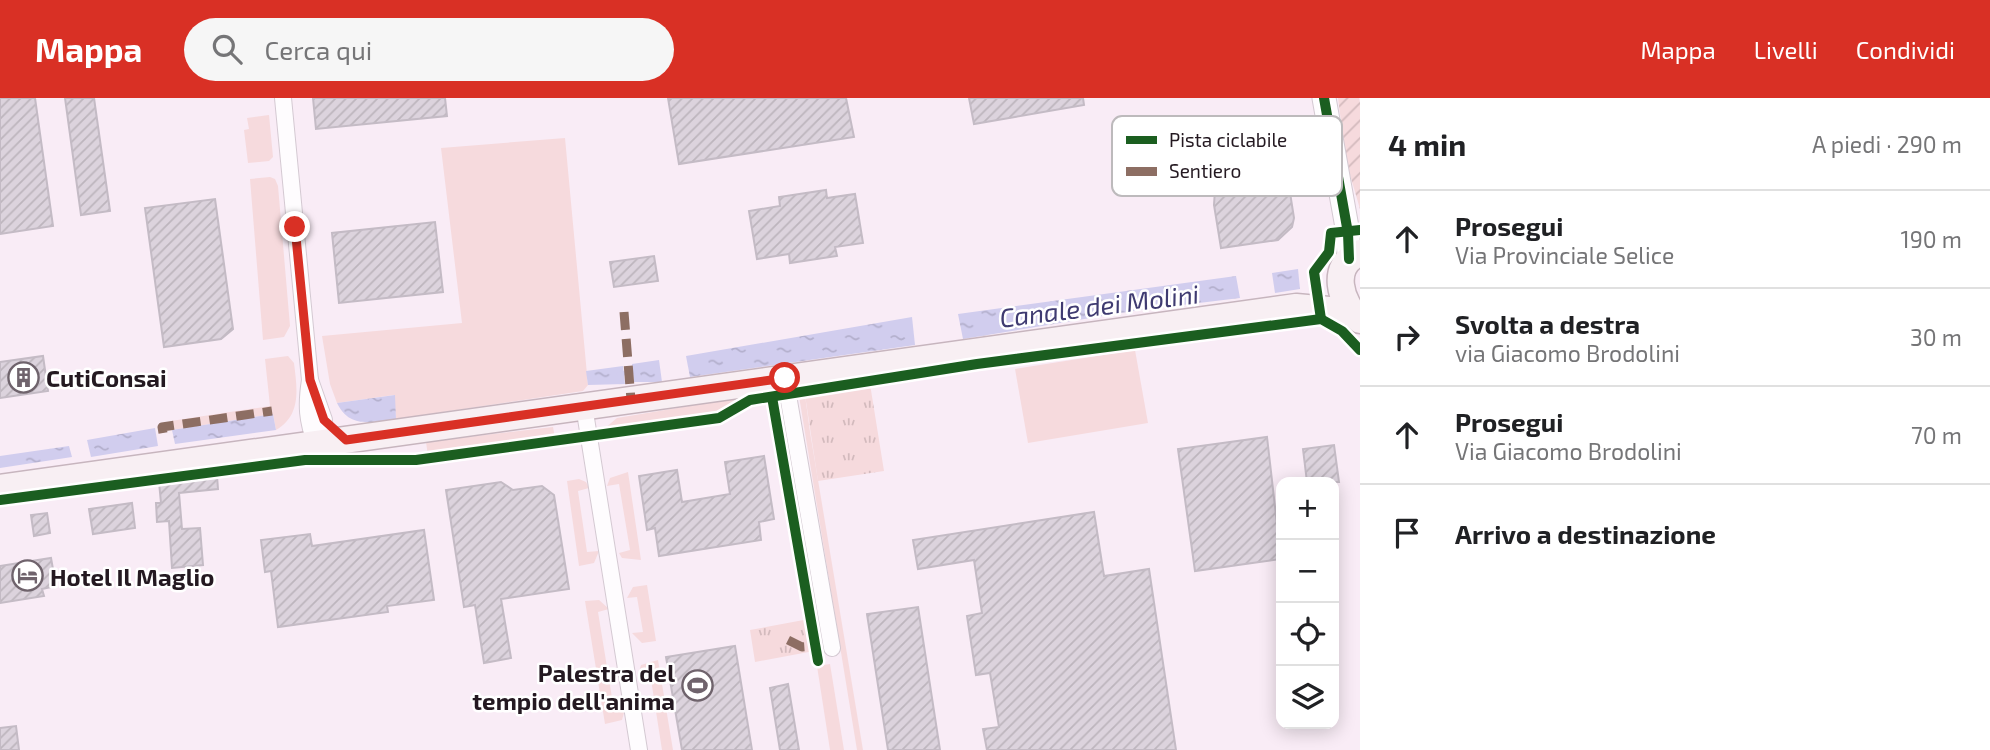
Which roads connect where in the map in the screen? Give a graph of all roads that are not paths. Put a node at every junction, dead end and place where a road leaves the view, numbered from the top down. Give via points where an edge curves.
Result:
1 (283, 98) edge
2 (1324, 98) edge
3 (1327, 116) edge
4 (1340, 196) edge
5 (1342, 196) edge
6 (1360, 227) edge
7 (1350, 263) edge
8 (1296, 307) junction
9 (1355, 316) edge
10 (785, 378) junction
11 (584, 406) junction
12 (313, 436) junction
13 (0, 488) edge
14 (832, 648) dead end
15 (639, 750) edge

1 - 12 street via 310,380 306,406
2 - 3 street
4 - 7 street
5 - 6 street
7 - 8 main road via 1318,295
7 - 9 main road via 1344,302
8 - 9 main road
8 - 10 main road
10 - 11 main road
10 - 14 street
11 - 12 main road via 346,440
11 - 15 street
12 - 13 main road

